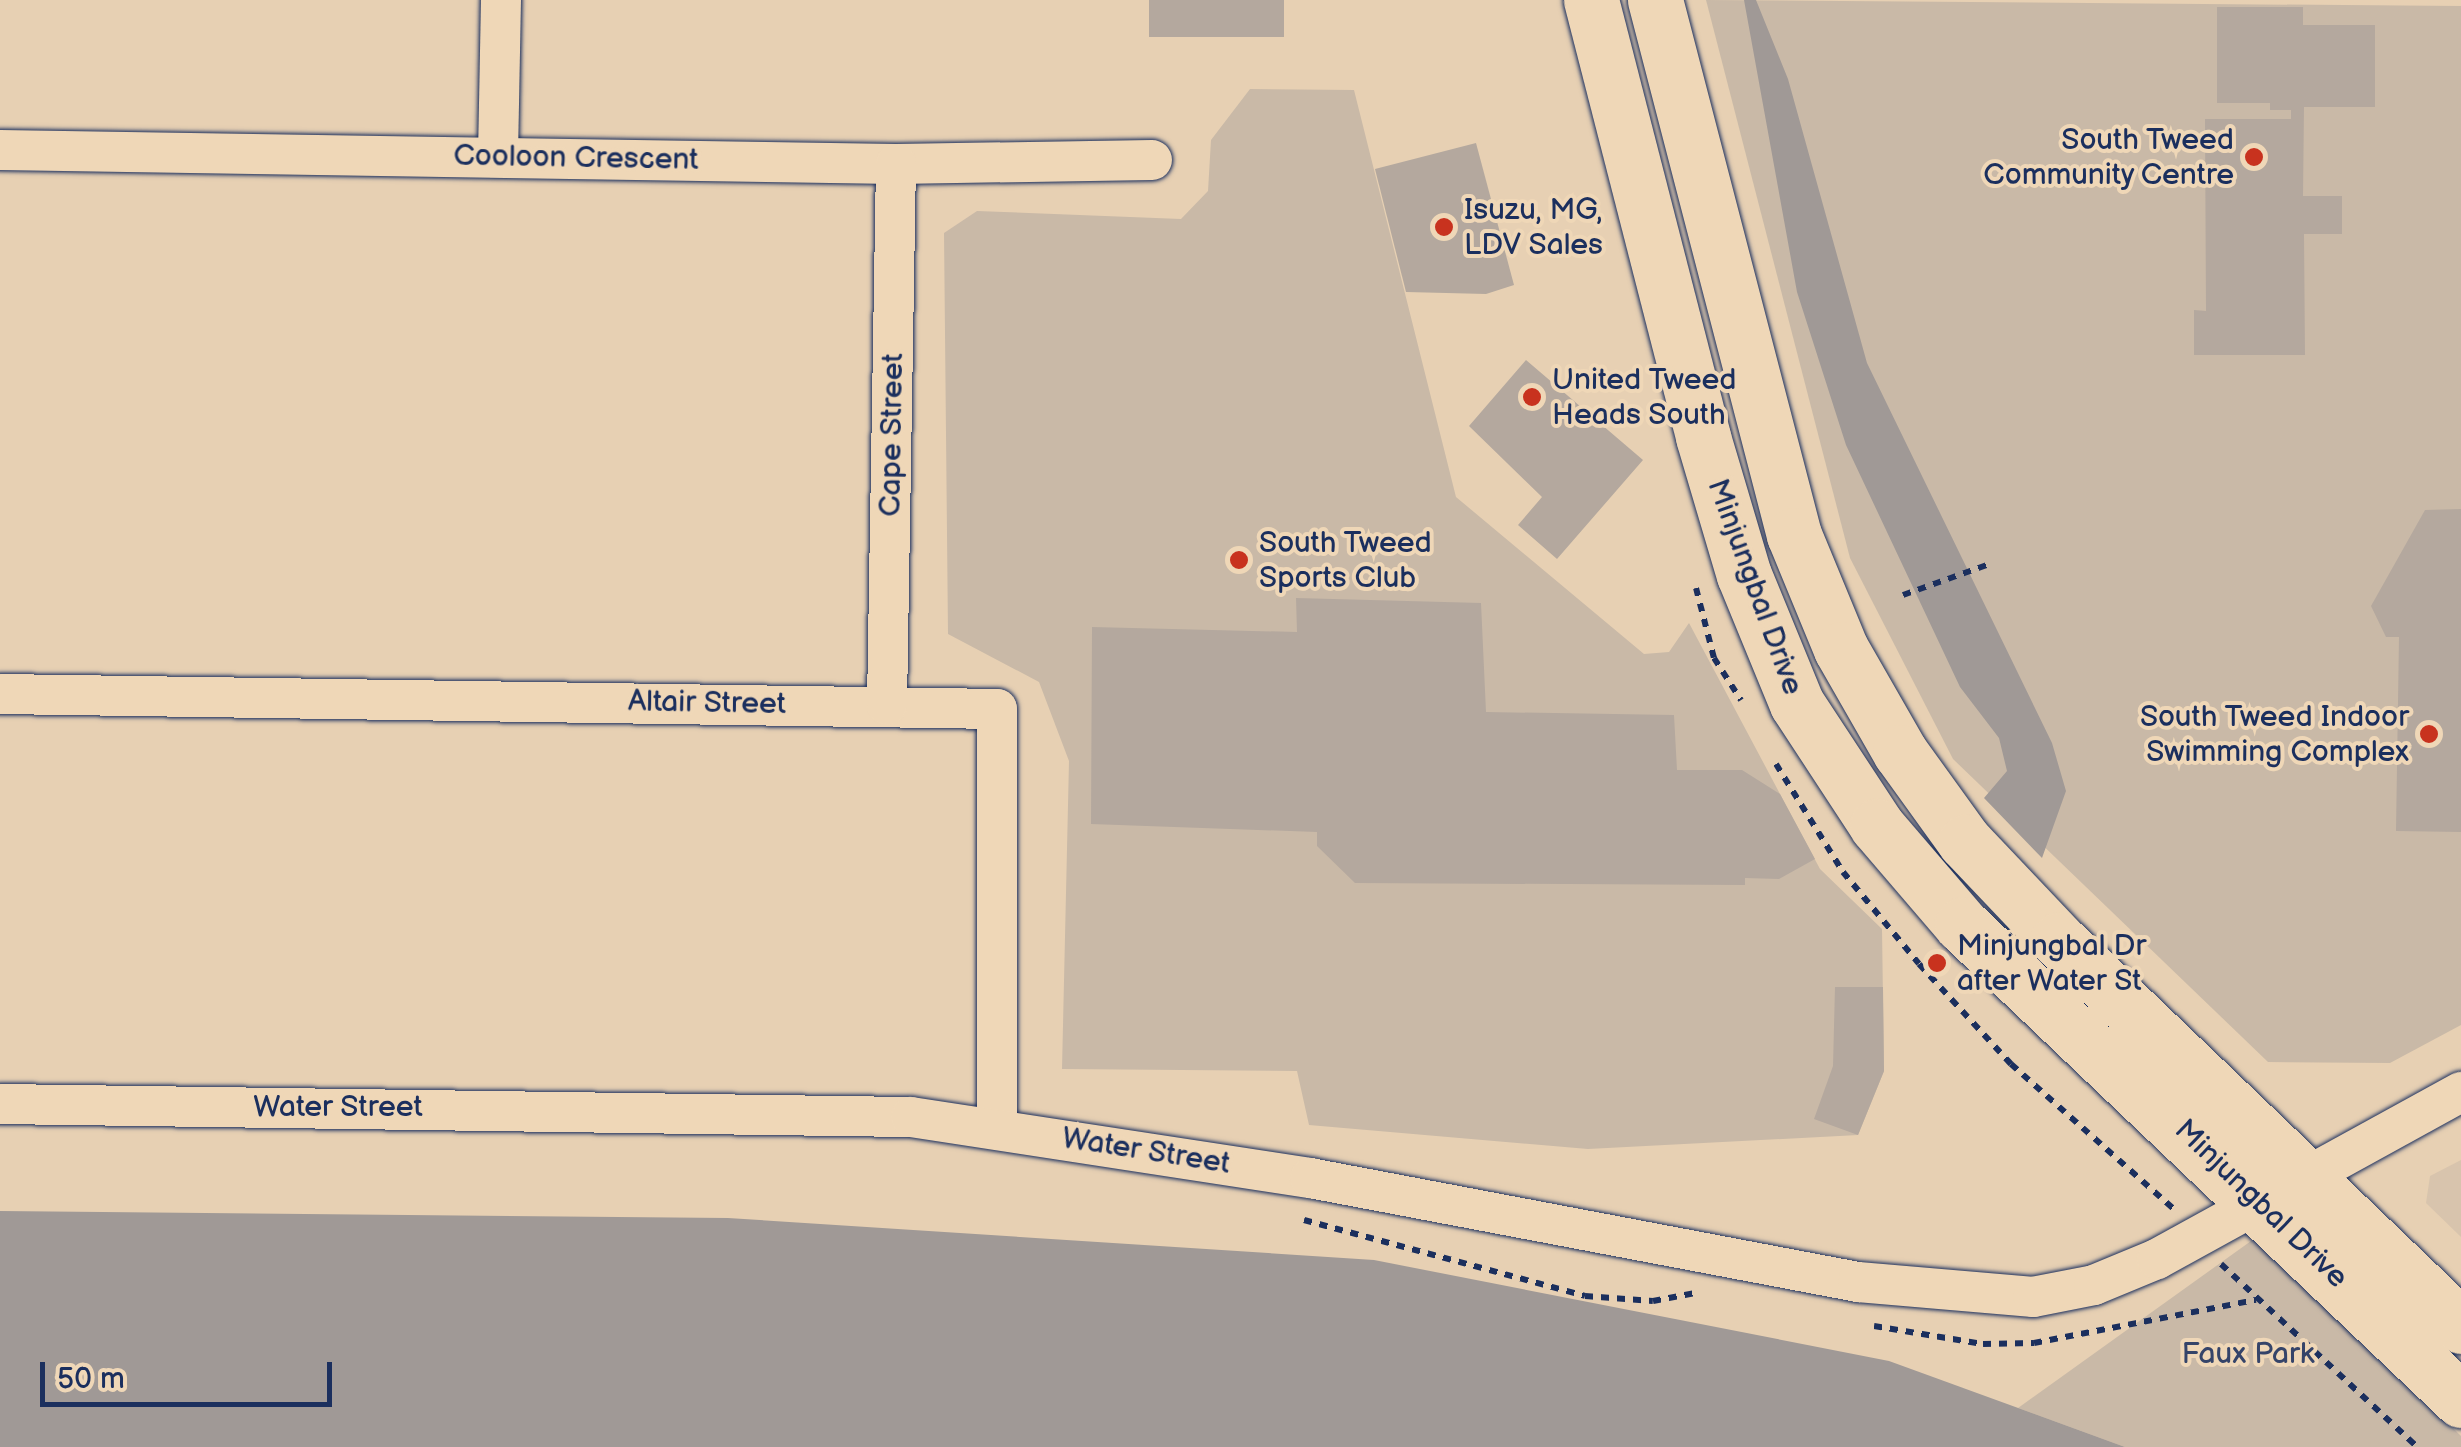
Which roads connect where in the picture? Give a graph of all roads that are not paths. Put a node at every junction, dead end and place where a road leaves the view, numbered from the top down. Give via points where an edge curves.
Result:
1 (501, 0) edge
2 (1590, 0) edge
3 (1656, 0) edge
4 (0, 150) edge
5 (498, 156) junction
6 (1152, 160) dead end
7 (896, 164) junction
8 (0, 694) edge
9 (888, 705) junction
10 (2461, 1092) edge
11 (0, 1104) edge
12 (997, 1125) junction
13 (2307, 1176) junction
14 (2260, 1202) junction
15 (2461, 1326) edge
16 (2461, 1400) edge

1 - 5 street
2 - 14 main road, Minjungbal Drive via 1708,454 1744,575 1797,704 1876,826 1962,924
3 - 13 main road, Minjungbal Drive via 1783,498 1864,690 1966,842
4 - 5 street, Cooloon Crescent
5 - 7 street, Cooloon Crescent
6 - 7 street, Cooloon Crescent
7 - 9 street, Cape Street
8 - 9 street, Altair Street
9 - 12 street, Altair Street via 997,709
10 - 13 street, Water Street
11 - 12 street, Water Street via 739,1111
12 - 14 street, Water Street via 1951,1294 2033,1297 2094,1285
13 - 14 street, Water Street
13 - 15 main road, Minjungbal Drive
14 - 16 main road, Minjungbal Drive

